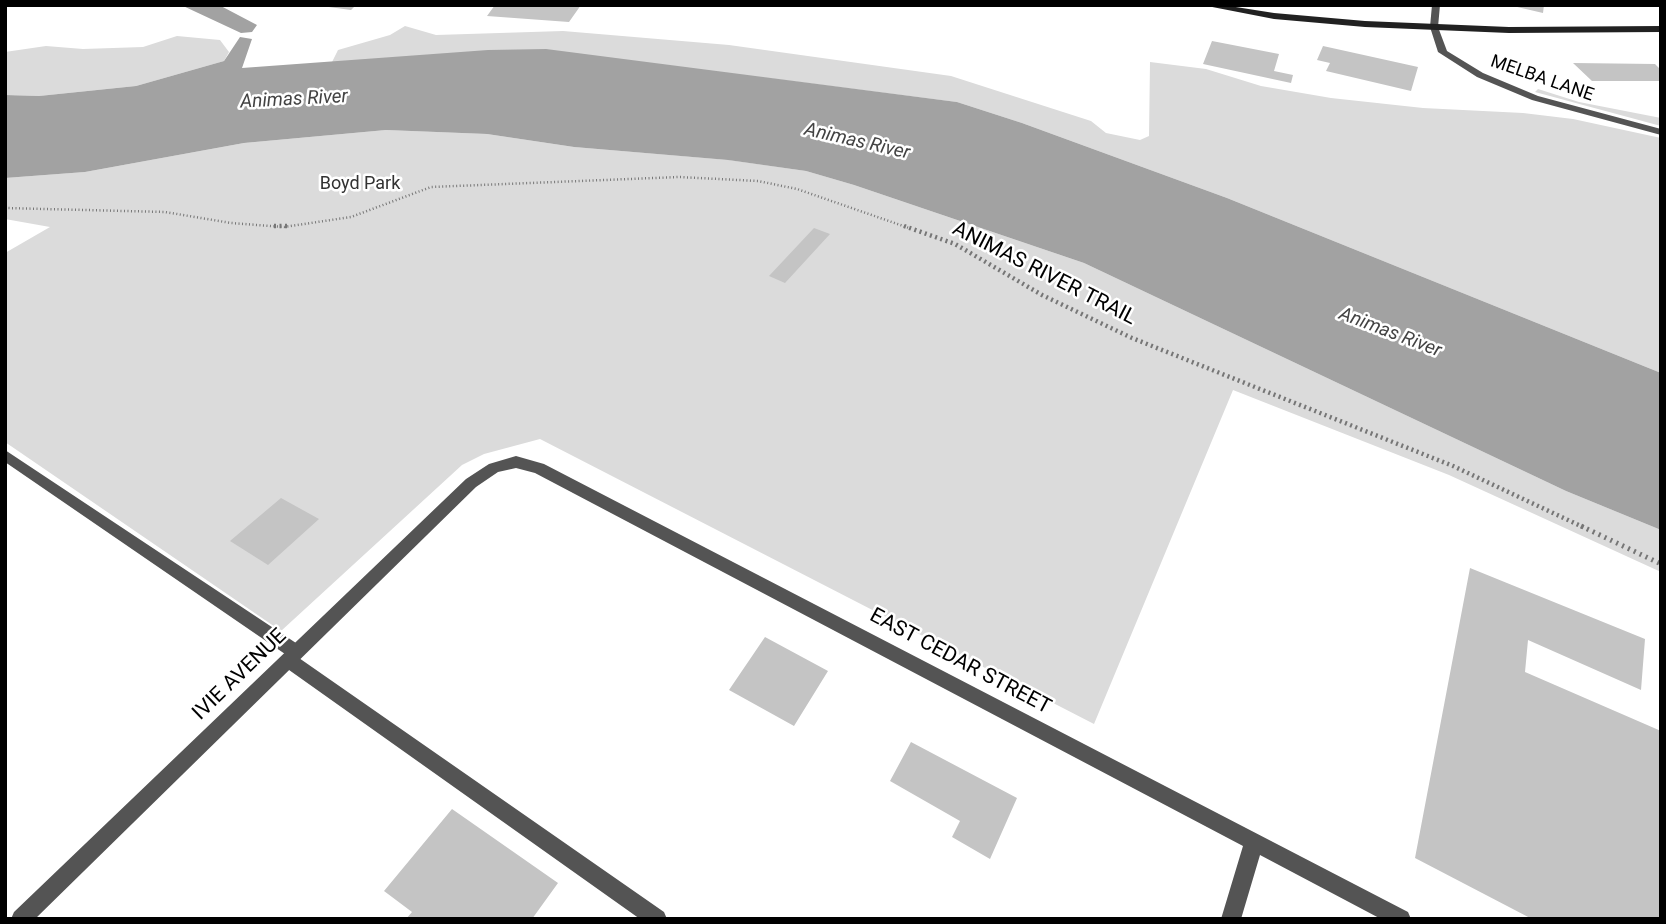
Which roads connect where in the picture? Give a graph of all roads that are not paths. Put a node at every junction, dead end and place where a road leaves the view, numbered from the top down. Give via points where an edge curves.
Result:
1 (1206, 5) edge
2 (1436, 5) edge
3 (1434, 27) junction
4 (1661, 29) edge
5 (1661, 132) edge
6 (5, 455) edge
7 (494, 468) joint
8 (292, 656) junction
9 (1254, 842) junction
10 (21, 919) edge
11 (657, 919) edge
12 (1231, 919) edge
13 (1401, 919) edge

1 - 3 street via 1274,16
2 - 3 street
3 - 4 street
3 - 5 street, MELBA LANE via 1443,52 1506,87
6 - 8 street
7 - 8 street, IVIE AVENUE via 471,483
7 - 9 street, EAST CEDAR STREET via 516,462 538,468
8 - 10 street, IVIE AVENUE
8 - 11 street
9 - 12 street
9 - 13 street, EAST CEDAR STREET

